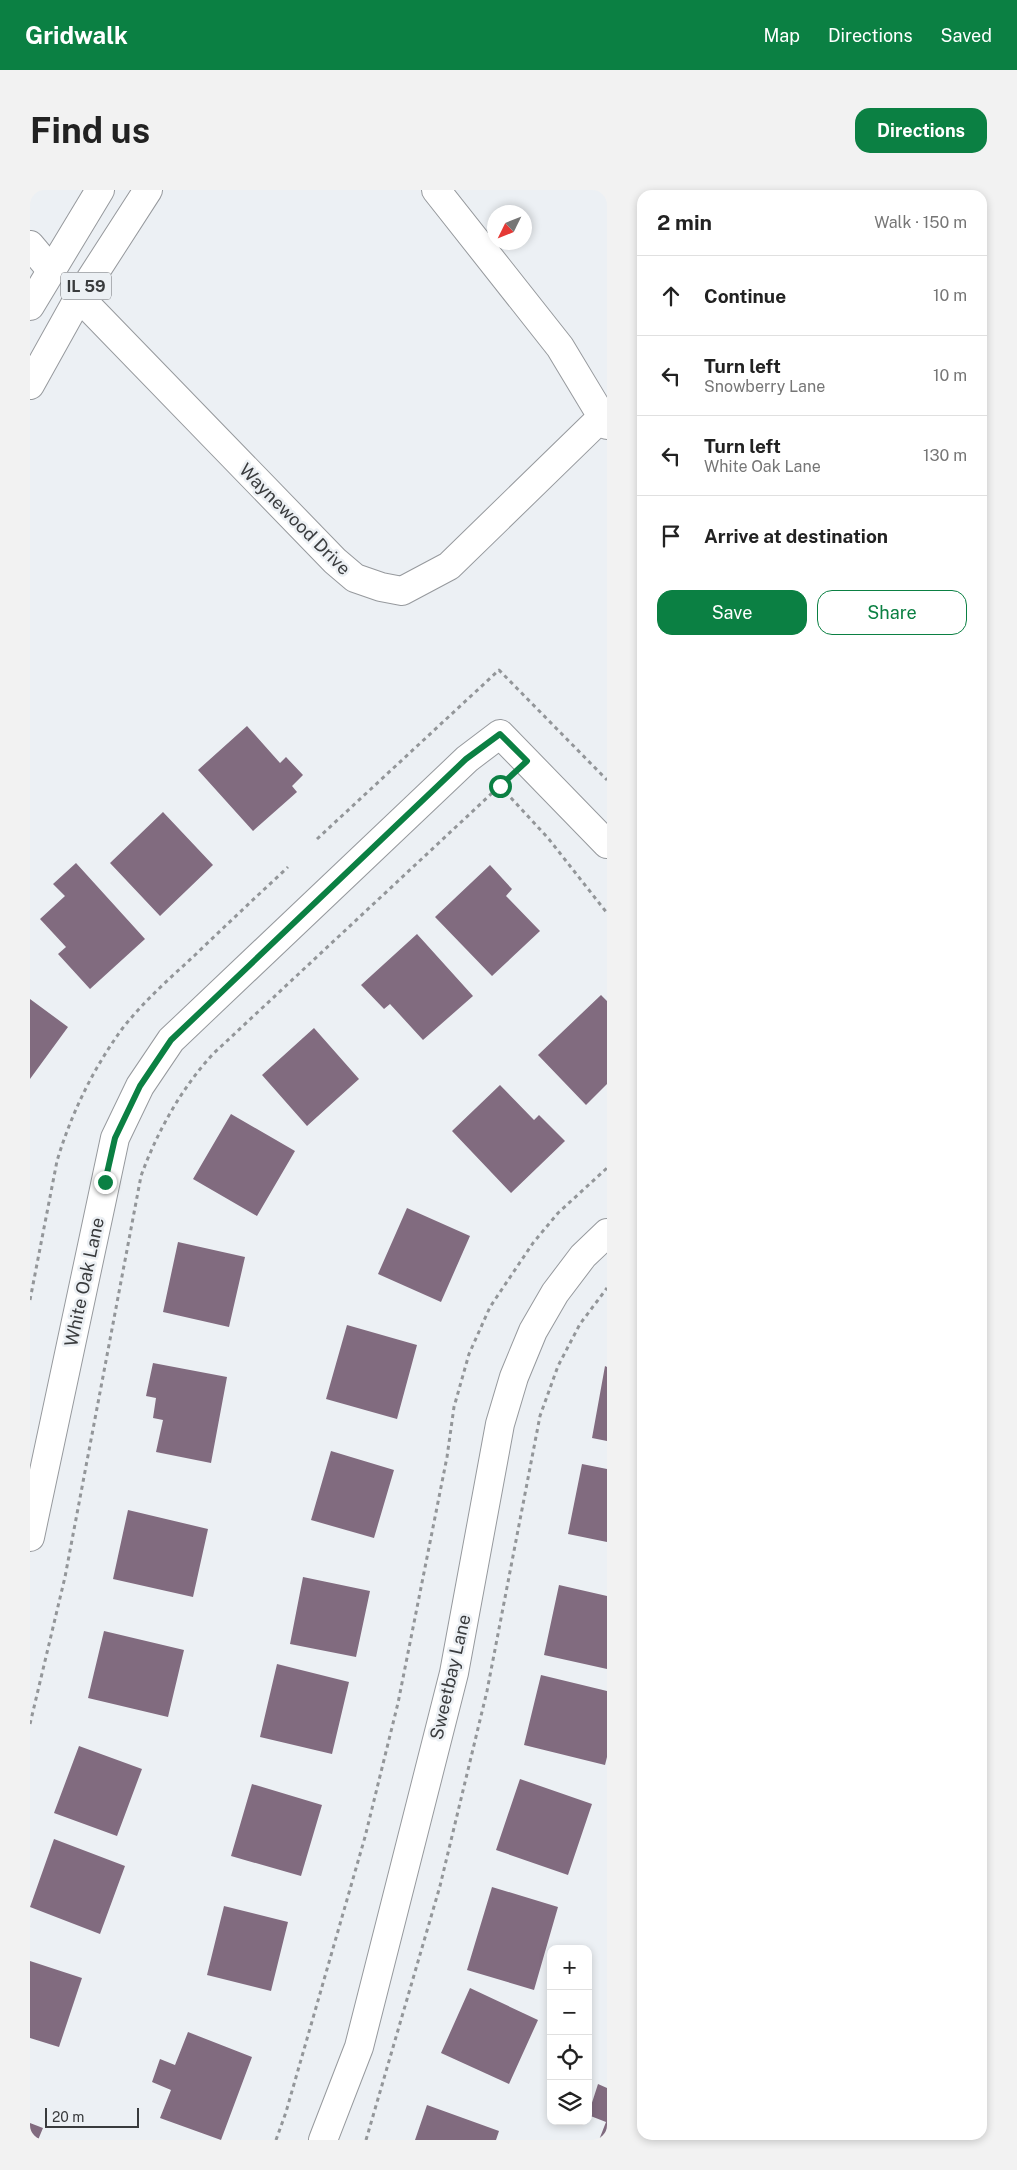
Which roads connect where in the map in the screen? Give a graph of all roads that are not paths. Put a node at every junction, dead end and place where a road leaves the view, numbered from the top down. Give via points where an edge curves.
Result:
1 (100, 190) edge
2 (148, 190) edge
3 (436, 190) edge
4 (30, 245) edge
5 (51, 270) junction
6 (79, 298) junction
7 (30, 306) edge
8 (30, 386) edge
9 (604, 421) edge
10 (607, 844) edge
11 (607, 1233) edge
12 (30, 1536) edge
13 (323, 2140) edge

1 - 5 street, IL 59
2 - 6 street, IL 59
3 - 9 street, Waynewood Drive via 560,347
4 - 5 street
5 - 6 street, Waynewood Drive
5 - 7 street, IL 59
6 - 8 street, IL 59
6 - 9 street, Waynewood Drive via 335,561 355,578 381,587 402,591 449,566
10 - 12 street, White Oak Lane via 500,734 466,759 171,1040 140,1086 115,1138
11 - 13 street, Sweetbay Lane via 583,1256 555,1293 533,1331 514,1377 500,1424 452,1682 359,2047

